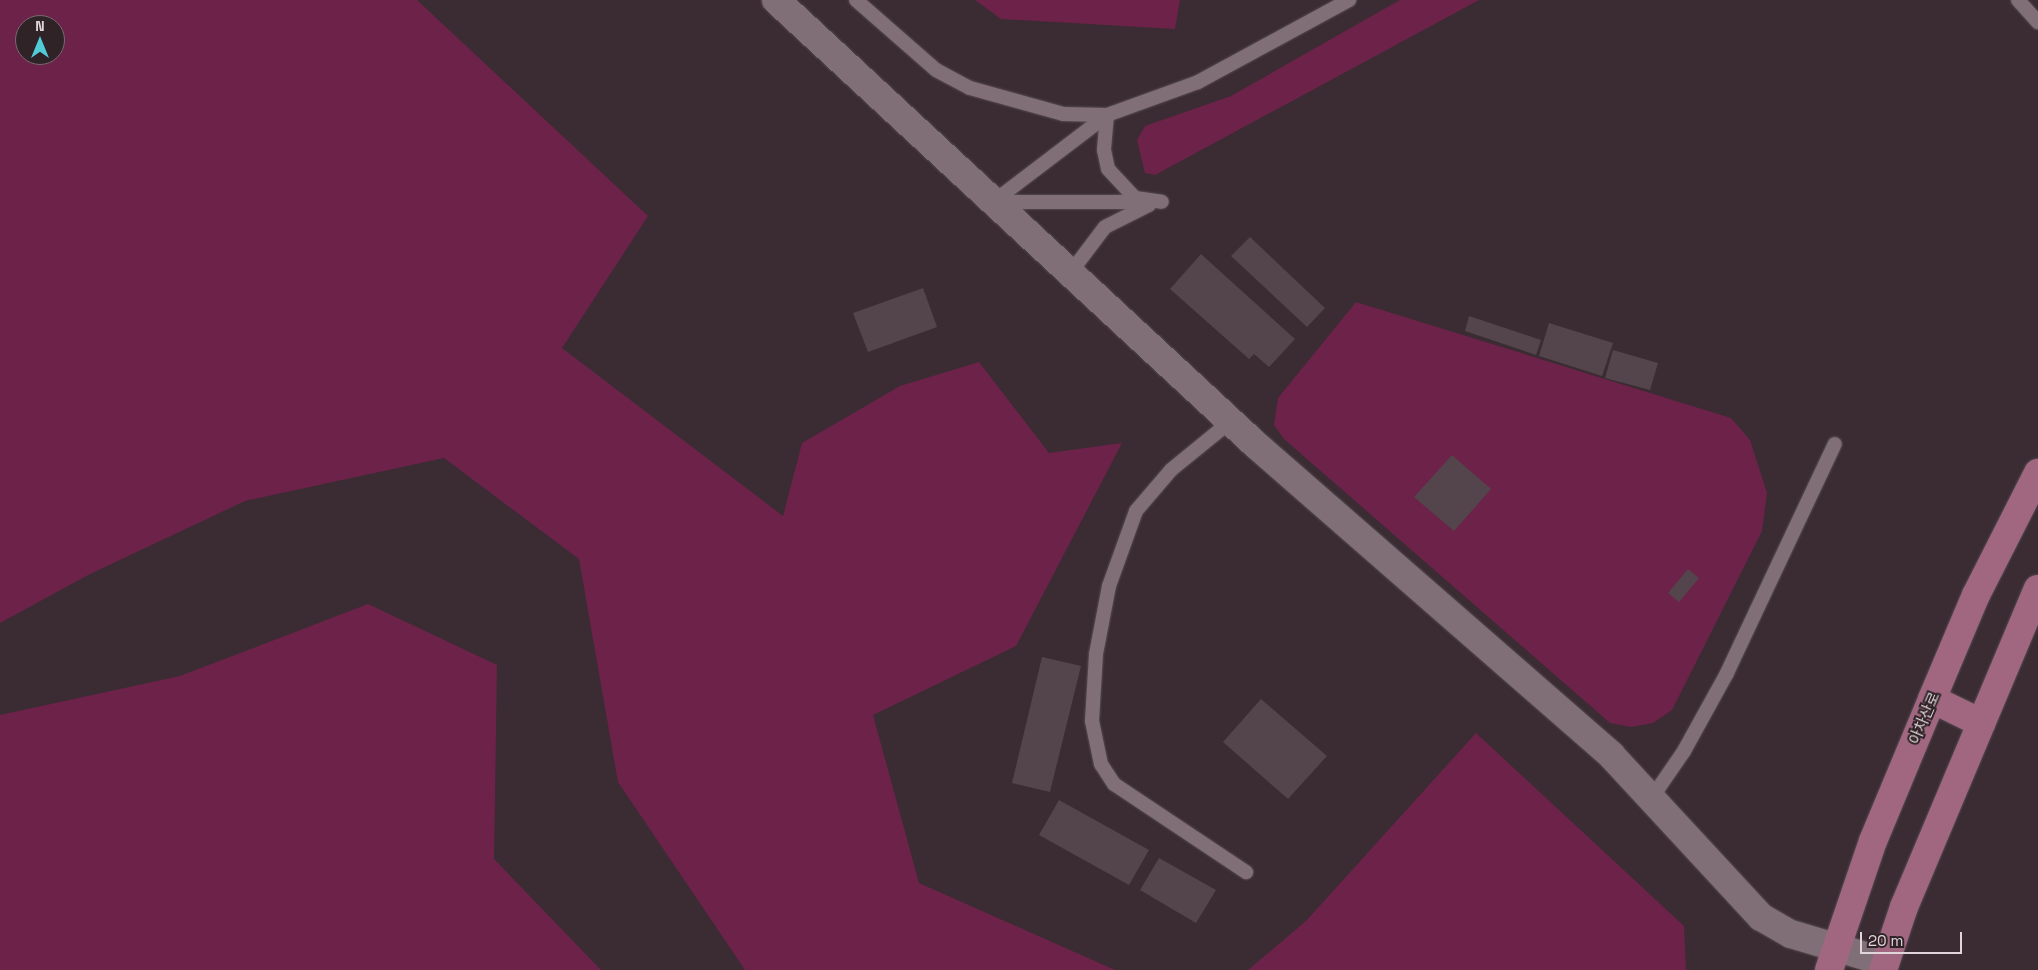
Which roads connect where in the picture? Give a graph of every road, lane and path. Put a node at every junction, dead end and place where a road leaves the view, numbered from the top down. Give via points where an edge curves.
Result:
1 (776, 0) edge
2 (856, 0) edge
3 (1349, 0) edge
4 (2018, 0) edge
5 (2038, 22) edge
6 (1107, 116) junction
7 (993, 202) junction
8 (1162, 202) junction
9 (1076, 280) junction
10 (1231, 421) junction
11 (1835, 444) dead end
12 (2038, 474) edge
13 (2038, 589) edge
14 (1932, 699) junction
15 (1981, 722) junction
16 (1652, 798) junction
17 (1246, 872) dead end
18 (1832, 959) edge
19 (1884, 966) edge

1 - 7 street
2 - 6 lane via 936,70 970,88 1063,114
3 - 6 lane via 1206,78
4 - 5 lane
6 - 7 lane
6 - 8 lane via 1104,150 1108,169 1135,198
7 - 8 lane
7 - 9 street
8 - 9 lane via 1122,215 1105,227 1077,264
9 - 10 street
10 - 16 street via 1611,755
10 - 17 lane via 1171,470 1136,512 1109,586 1096,654 1092,721 1101,764 1114,784
11 - 16 lane via 1727,673 1684,751
12 - 14 main road, 아차산로 via 1976,596
13 - 15 main road
14 - 15 main road
14 - 18 main road, 아차산로 via 1873,840
15 - 19 main road
16 - 18 street via 1761,917
18 - 19 street

